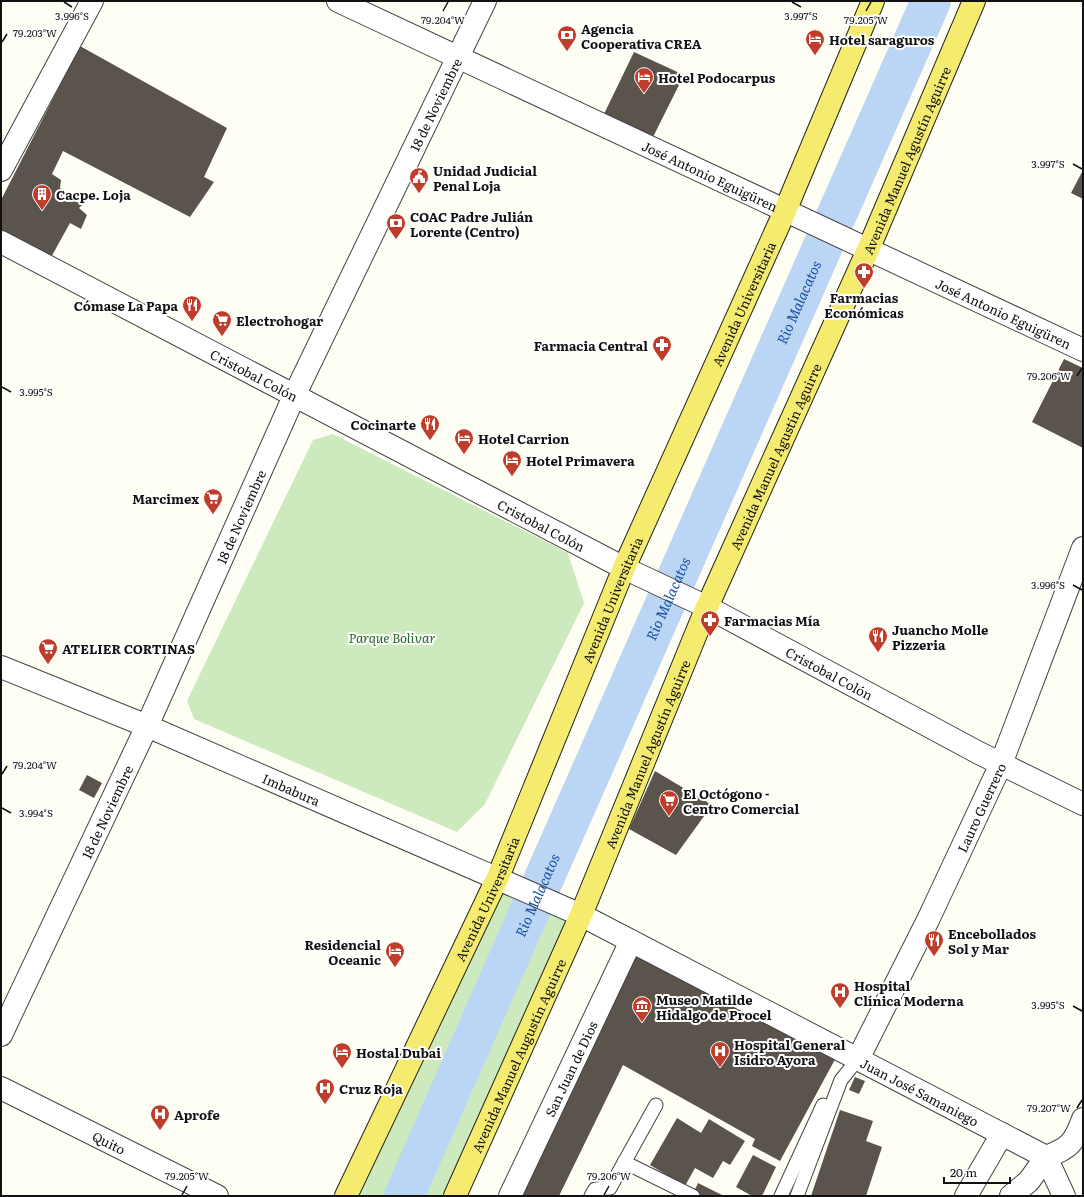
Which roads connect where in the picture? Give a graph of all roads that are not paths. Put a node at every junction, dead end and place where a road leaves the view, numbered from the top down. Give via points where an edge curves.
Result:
1 (92, 1) edge
2 (338, 1) edge
3 (485, 1) edge
4 (872, 1) edge
5 (974, 1) edge
6 (457, 57) junction
7 (1, 170) edge
8 (791, 214) junction
9 (1, 242) edge
10 (866, 248) junction
11 (1083, 350) edge
12 (295, 394) junction
13 (1083, 548) edge
14 (631, 571) junction
15 (703, 606) junction
16 (1, 667) edge
17 (147, 726) junction
18 (1001, 764) junction
19 (1083, 804) edge
20 (501, 879) junction
21 (578, 913) junction
22 (631, 941) junction
23 (1, 1035) edge
24 (858, 1059) junction
25 (841, 1080) junction
26 (1, 1088) edge
27 (656, 1105) dead end
28 (1002, 1134) junction
29 (1081, 1135) edge
30 (1046, 1157) junction
31 (624, 1162) junction
32 (614, 1192) edge
33 (217, 1196) edge
34 (346, 1196) edge
35 (455, 1196) edge
36 (510, 1196) edge
37 (591, 1196) edge
38 (693, 1196) edge
39 (781, 1196) edge
40 (797, 1196) edge
41 (966, 1196) edge
42 (1011, 1196) edge
43 (1064, 1196) edge

1 - 7 street
2 - 6 street, José Antonio Eguigüren
3 - 6 street, 18 de Noviembre
4 - 8 main road, Avenida Universitaria
5 - 10 main road, Avenida Manuel Agustín Aguirre
6 - 8 street, José Antonio Eguigüren
6 - 12 street, 18 de Noviembre
8 - 10 street, José Antonio Eguigüren
8 - 14 main road, Avenida Universitaria
9 - 12 street, Cristobal Colón
10 - 11 street, José Antonio Eguigüren
10 - 15 main road, Avenida Manuel Agustín Aguirre
12 - 14 street, Cristobal Colón
12 - 17 street, 18 de Noviembre
13 - 18 street, Lauro Guerrero
14 - 15 street, Cristobal Colón
14 - 20 main road, Avenida Universitaria
15 - 18 street, Cristobal Colón
15 - 21 main road, Avenida Manuel Agustín Aguirre
16 - 17 street, Imbabura
17 - 20 street, Imbabura
17 - 23 street, 18 de Noviembre
18 - 19 street, Cristobal Colón
18 - 24 street, Lauro Guerrero via 928,920
20 - 21 street, Imbabura
20 - 34 main road, Avenida Universitaria
21 - 22 street, Juan José Samaniego
21 - 35 main road, Avenida Manuel Augustín Aguirre
22 - 24 street, Juan José Samaniego
22 - 36 street, San Juan de Dios
24 - 25 lane
24 - 28 street, Juan José Samaniego
25 - 39 lane via 830,1088
25 - 40 lane
26 - 33 street, Quito
27 - 31 lane
28 - 30 street, Juan José Samaniego
28 - 41 street
29 - 30 street via 1063,1151
30 - 42 street via 1029,1180
30 - 43 street
31 - 32 lane
31 - 38 lane
32 - 37 lane via 595,1188

